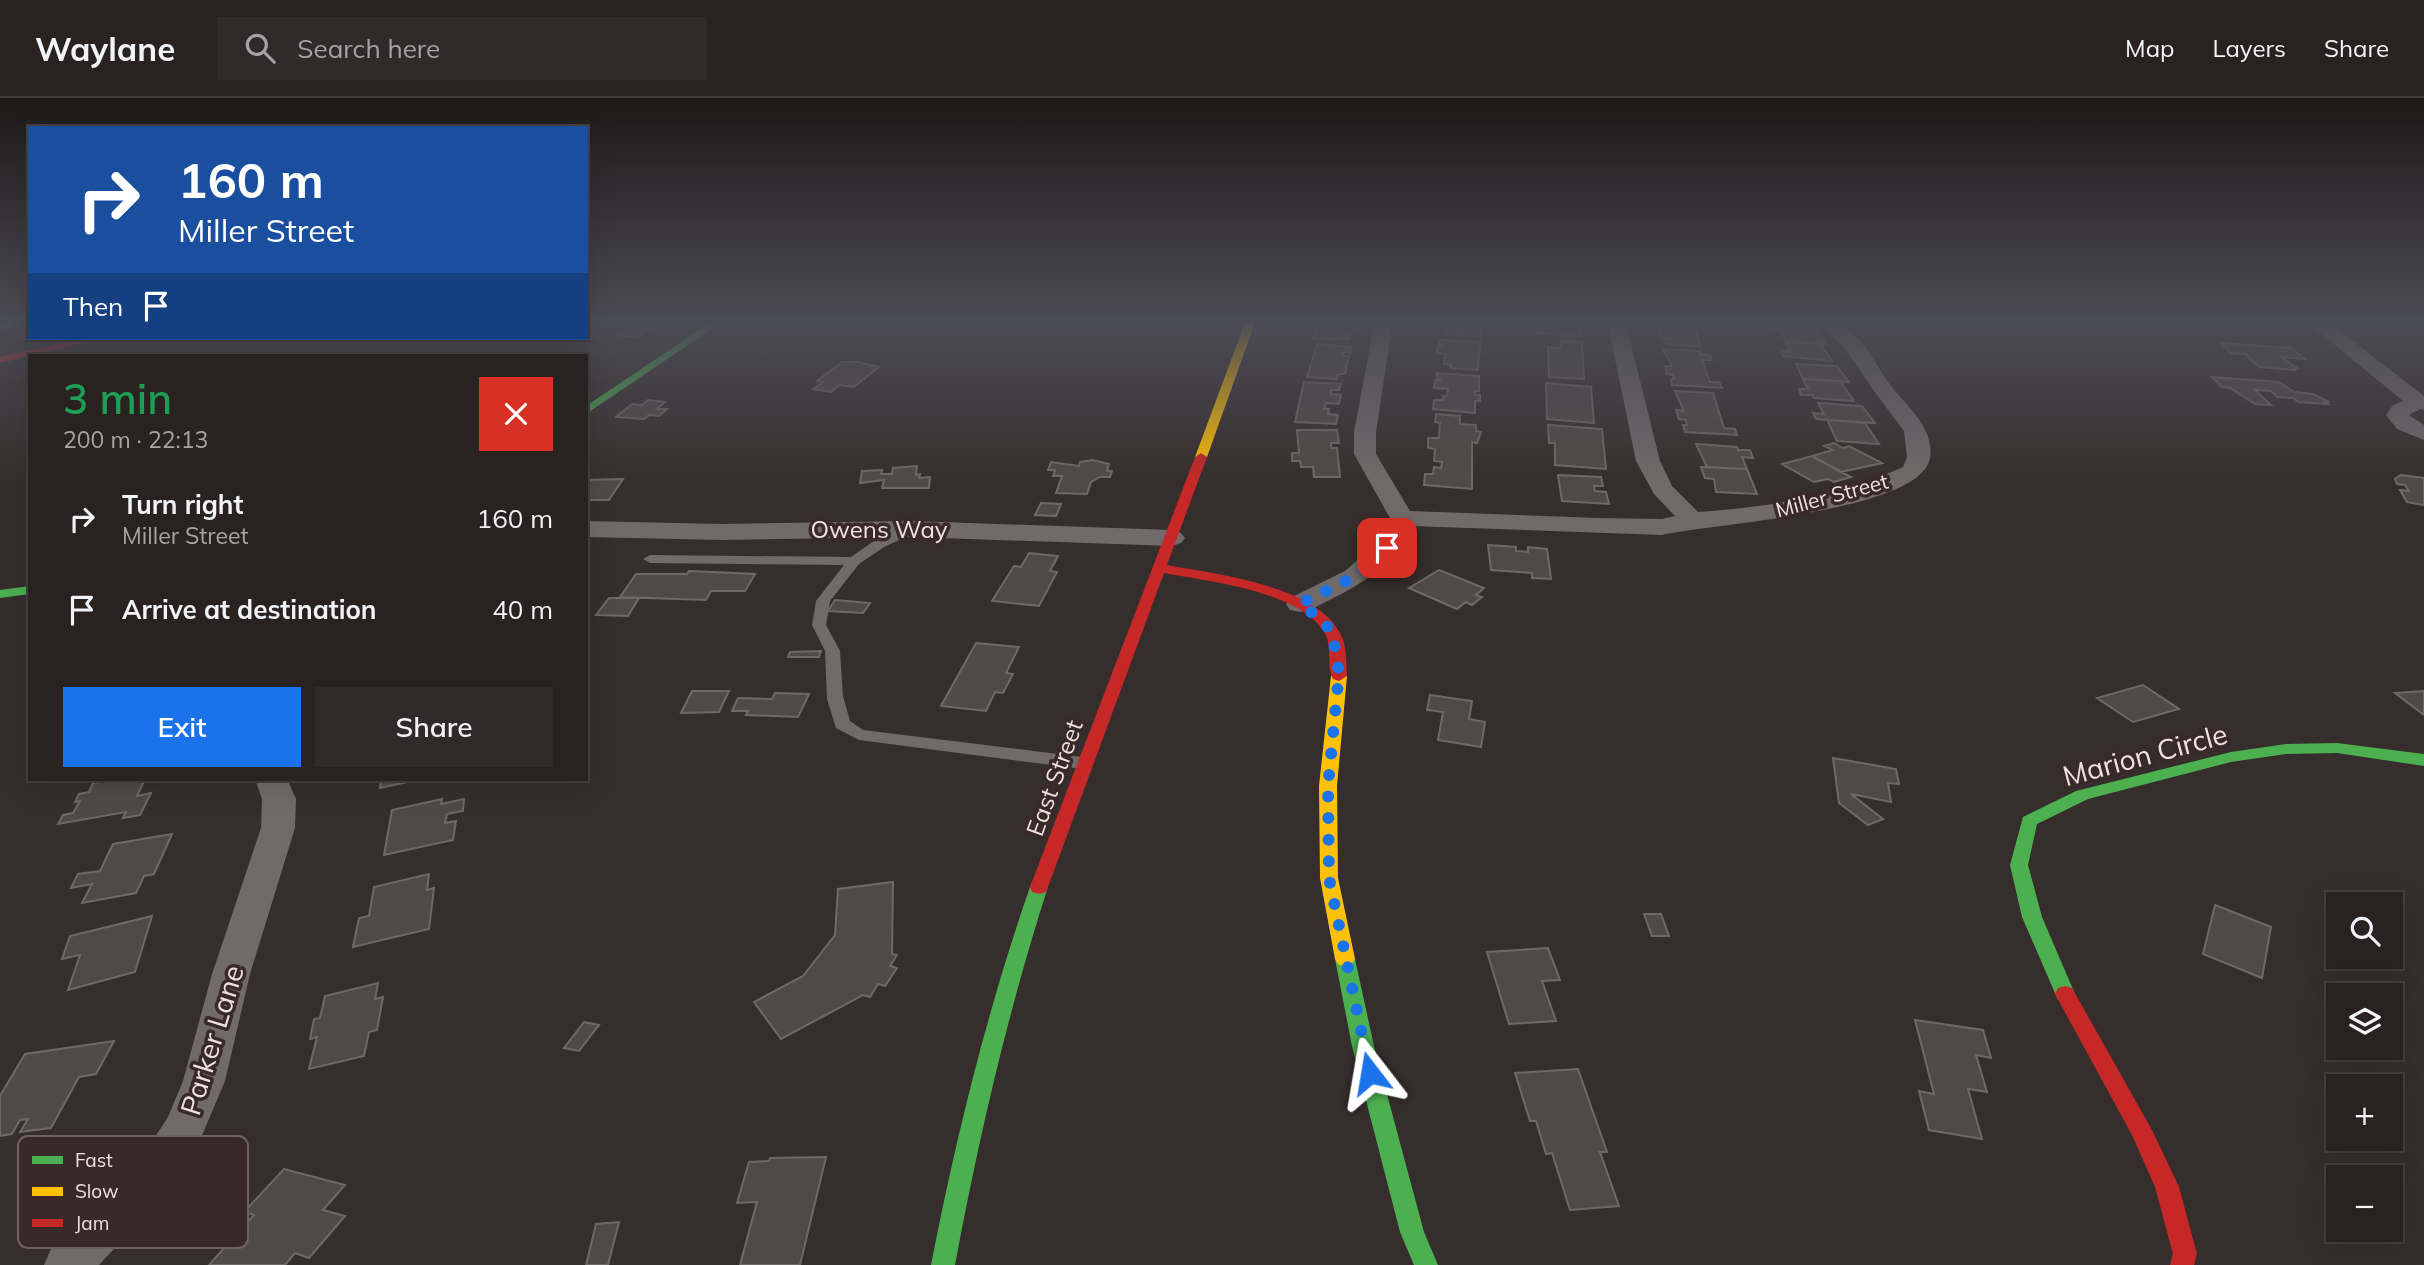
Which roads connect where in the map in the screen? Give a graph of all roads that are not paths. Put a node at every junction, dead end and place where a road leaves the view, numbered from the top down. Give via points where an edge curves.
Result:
1 (640, 374) edge
2 (1231, 374) edge
3 (1375, 374) edge
4 (1628, 374) edge
5 (1873, 374) edge
6 (2384, 374) edge
7 (2421, 403) edge
8 (588, 410) edge
9 (2424, 433) edge
10 (1402, 518) junction
11 (1692, 520) junction
12 (588, 529) edge
13 (912, 529) junction
14 (1172, 538) junction
15 (650, 559) dead end
16 (854, 561) junction
17 (1160, 568) junction
18 (28, 590) edge
19 (0, 594) edge
20 (1300, 604) junction
21 (2424, 760) edge
22 (1084, 763) junction
23 (272, 781) edge
24 (180, 1136) edge
25 (84, 1248) edge
26 (68, 1265) edge
27 (943, 1265) edge
28 (1426, 1265) edge
29 (2182, 1265) edge

1 - 8 main road
2 - 14 main road, East Street
3 - 10 street via 1365,454
4 - 11 street via 1648,461 1662,489
5 - 11 street, Miller Street via 1915,430 1919,457 1913,471 1890,482 1779,512
6 - 7 street
7 - 9 street via 2397,415
10 - 11 street, Miller Street via 1662,527
10 - 20 street via 1387,548 1354,577
12 - 13 street, Owens Way
13 - 14 street, Owens Way
13 - 16 lane
14 - 17 main road, East Street
15 - 16 lane
16 - 22 lane via 823,601 820,625 835,653 835,696 842,724 859,735
17 - 20 main road via 1241,583
17 - 22 main road, East Street
18 - 19 main road
20 - 28 main road via 1332,632 1339,673 1328,786 1329,878 1363,1046 1412,1233
21 - 29 main road, Marion Circle via 2337,748 2231,757 2082,795 2029,821 2019,865 2032,917 2061,986 2141,1130 2167,1187 2185,1254
22 - 27 main road, East Street via 996,1024
23 - 24 street, Parker Lane via 279,799 278,828 204,1081
25 - 26 street, Parker Lane

